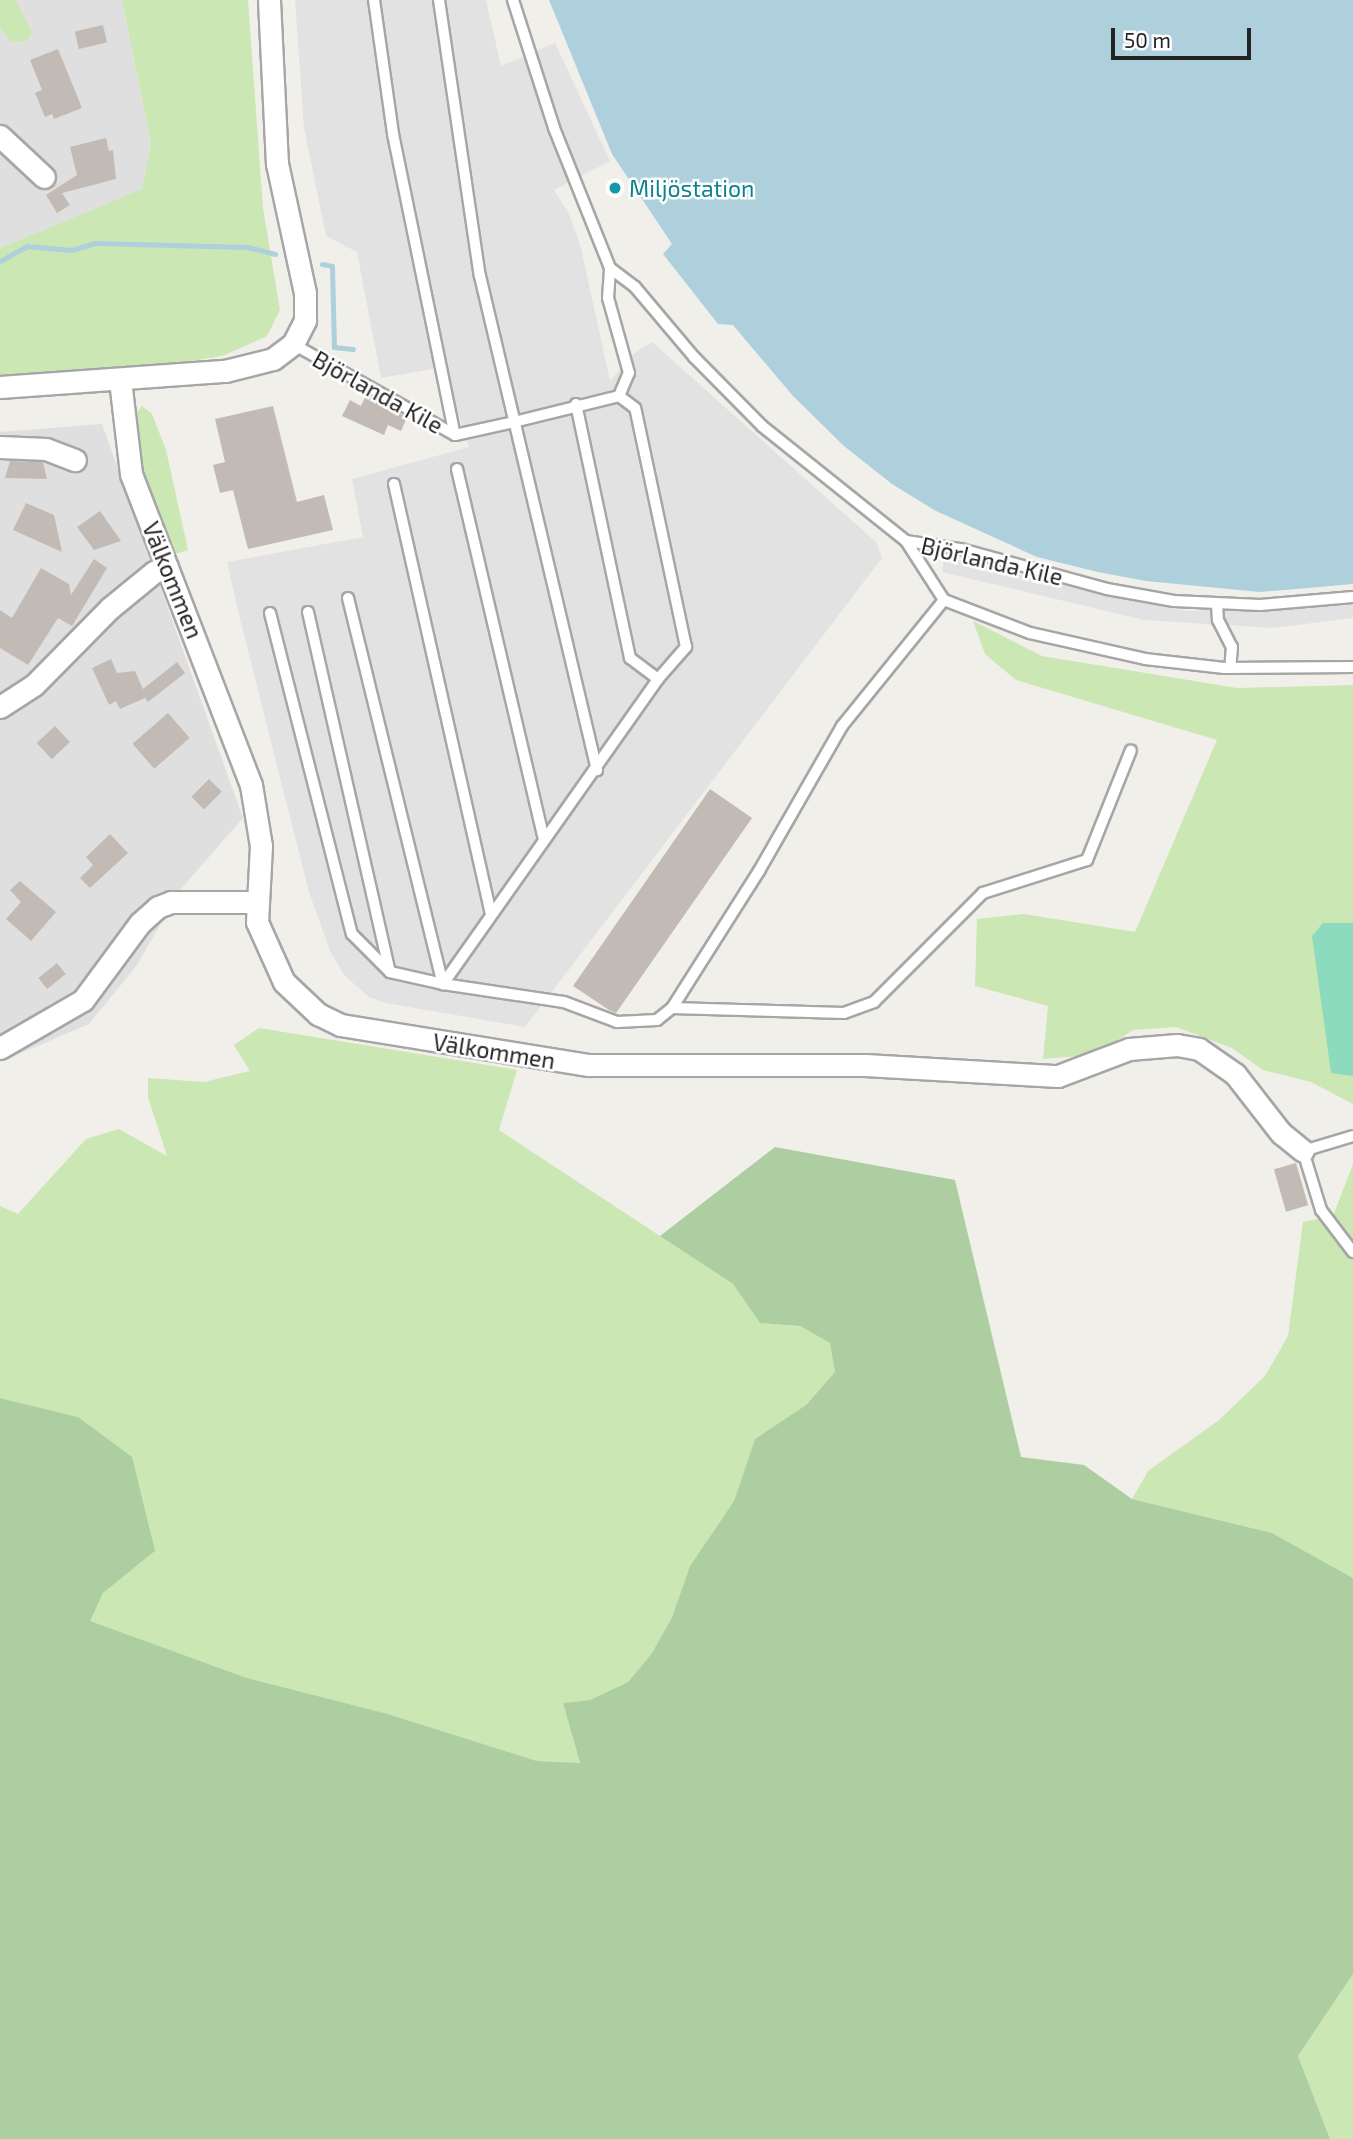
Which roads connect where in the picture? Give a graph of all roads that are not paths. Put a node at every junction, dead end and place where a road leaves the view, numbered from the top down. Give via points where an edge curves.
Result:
1 (269, 0) edge
2 (374, 0) edge
3 (439, 0) edge
4 (513, 0) edge
5 (0, 136) edge
6 (44, 177) dead end
7 (610, 268) junction
8 (293, 344) junction
9 (120, 380) junction
10 (0, 387) edge
11 (620, 396) junction
12 (576, 404) junction
13 (514, 422) junction
14 (455, 435) junction
15 (0, 447) edge
16 (75, 460) dead end
17 (457, 469) dead end
18 (394, 484) dead end
19 (906, 541) junction
20 (167, 567) junction
21 (1353, 597) edge
22 (348, 598) dead end
23 (944, 600) junction
24 (1217, 603) junction
25 (308, 612) dead end
26 (270, 613) dead end
27 (1353, 667) edge
28 (1230, 668) junction
29 (658, 679) junction
30 (0, 707) edge
31 (1130, 750) dead end
32 (597, 770) junction
33 (544, 840) junction
34 (255, 901) junction
35 (491, 914) junction
36 (390, 972) junction
37 (443, 984) junction
38 (672, 1008) junction
39 (0, 1048) edge
40 (1353, 1136) edge
41 (1303, 1152) junction
42 (1353, 1252) edge

1 - 8 street, Björlanda Kile via 276,164 305,293 305,320
2 - 14 lane via 393,134
3 - 13 lane via 480,276
4 - 7 lane via 559,141
5 - 6 street
7 - 11 lane via 608,298 629,373
7 - 19 lane, Björlanda Kile via 635,286 694,357 762,426
8 - 9 street, Björlanda Kile via 256,365
8 - 14 lane, Björlanda Kile
9 - 10 street, Björlanda Kile
9 - 20 street, Välkommen via 124,448
11 - 12 lane, Björlanda Kile
11 - 29 lane via 635,408 686,647
12 - 13 lane, Björlanda Kile
12 - 29 lane via 630,658
13 - 14 lane, Björlanda Kile
13 - 32 lane
15 - 16 street via 46,449
17 - 33 lane
18 - 35 lane
19 - 23 lane
19 - 24 lane, Björlanda Kile via 961,549 1107,590
20 - 30 street via 153,572 110,608 34,685
20 - 34 street, Välkommen via 251,785 261,846
21 - 24 lane, Björlanda Kile via 1260,605
22 - 37 lane
23 - 28 lane via 1030,633 1145,659
23 - 38 lane via 842,726 766,859
24 - 28 lane via 1218,620 1232,647
25 - 36 lane
26 - 36 lane via 352,933
27 - 28 lane
29 - 32 lane
31 - 38 lane via 1087,860 982,893 874,1002 844,1013
32 - 33 lane
33 - 35 lane
34 - 39 street via 172,902 158,907 140,923 83,1000
34 - 41 street, Välkommen via 266,947 284,982 318,1014 341,1025 588,1065 866,1065 1020,1076 1058,1076 1129,1049 1177,1045 1199,1049 1235,1074 1281,1133
35 - 37 lane
36 - 37 lane
37 - 38 lane via 564,1002 617,1022 657,1020
40 - 41 lane
41 - 42 lane via 1321,1210

